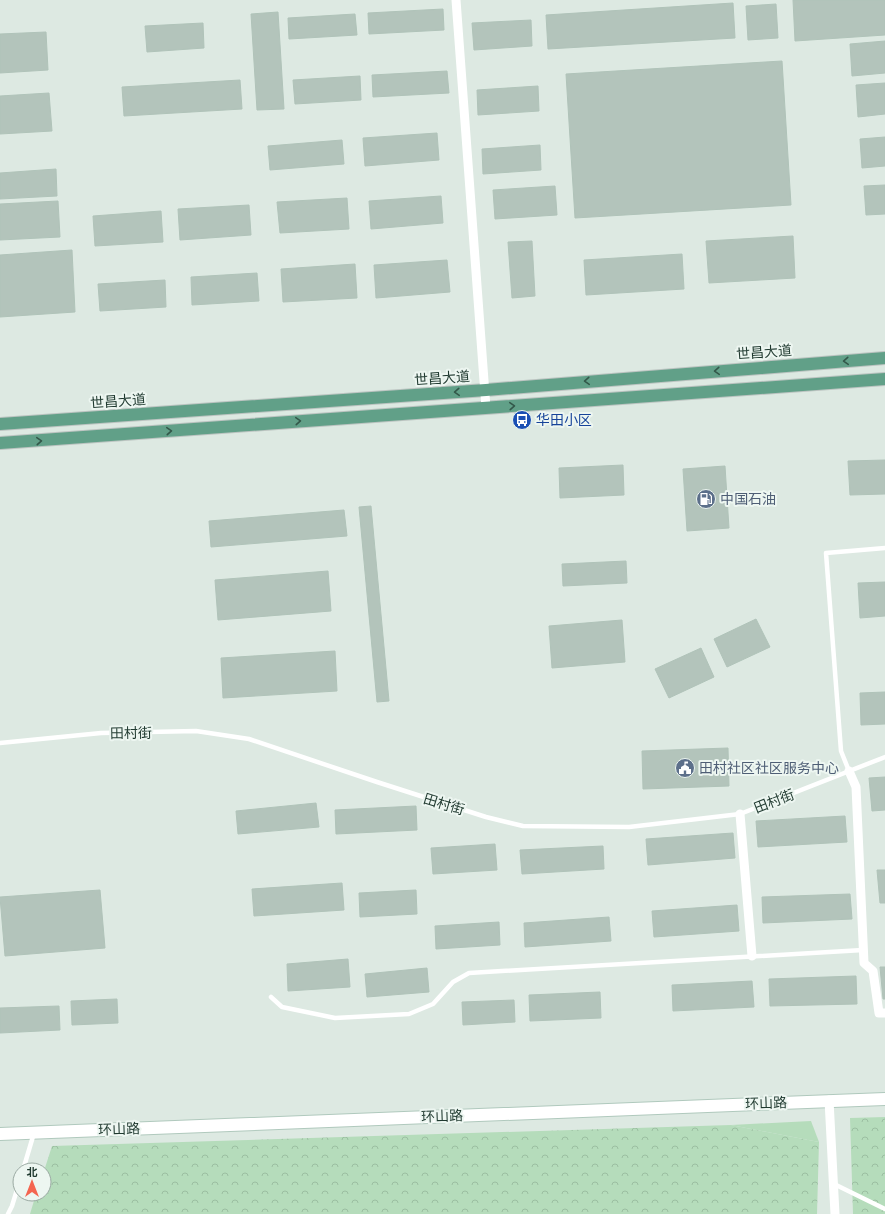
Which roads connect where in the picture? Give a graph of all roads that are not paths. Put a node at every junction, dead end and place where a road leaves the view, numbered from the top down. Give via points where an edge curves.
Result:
1 (456, 0) edge
2 (885, 358) edge
3 (885, 379) edge
4 (486, 390) junction
5 (486, 408) junction
6 (0, 424) edge
7 (0, 444) edge
8 (885, 548) edge
9 (0, 743) edge
10 (885, 757) edge
11 (849, 771) junction
12 (740, 814) junction
13 (863, 950) junction
14 (752, 956) junction
15 (272, 997) dead end
16 (885, 1013) edge
17 (885, 1099) edge
18 (829, 1100) junction
19 (34, 1133) junction
20 (0, 1134) edge
21 (25, 1162) edge
22 (834, 1184) junction
23 (13, 1202) edge
24 (885, 1209) edge
25 (8, 1214) edge
26 (835, 1214) edge

1 - 4 street
2 -> 4 main road, 世昌大道
5 -> 3 main road
4 - 5 street
4 -> 6 main road, 世昌大道
7 -> 5 main road
8 - 11 lane via 826,553 841,751
9 - 12 lane, 田村街 via 101,734 196,731 249,738 377,782 522,826 629,827
10 - 11 lane, 田村街
11 - 12 lane, 田村街
11 - 13 street via 856,787
12 - 14 street
13 - 14 lane
13 - 16 street via 864,963 873,971 879,1013
14 - 15 lane via 469,973 453,982 432,1004 409,1014 335,1018 282,1006
17 - 18 main road, 环山路
18 - 19 main road, 环山路
18 - 22 street
19 - 20 main road, 环山路
19 - 21 lane
22 - 24 lane
22 - 26 street
23 - 25 lane

